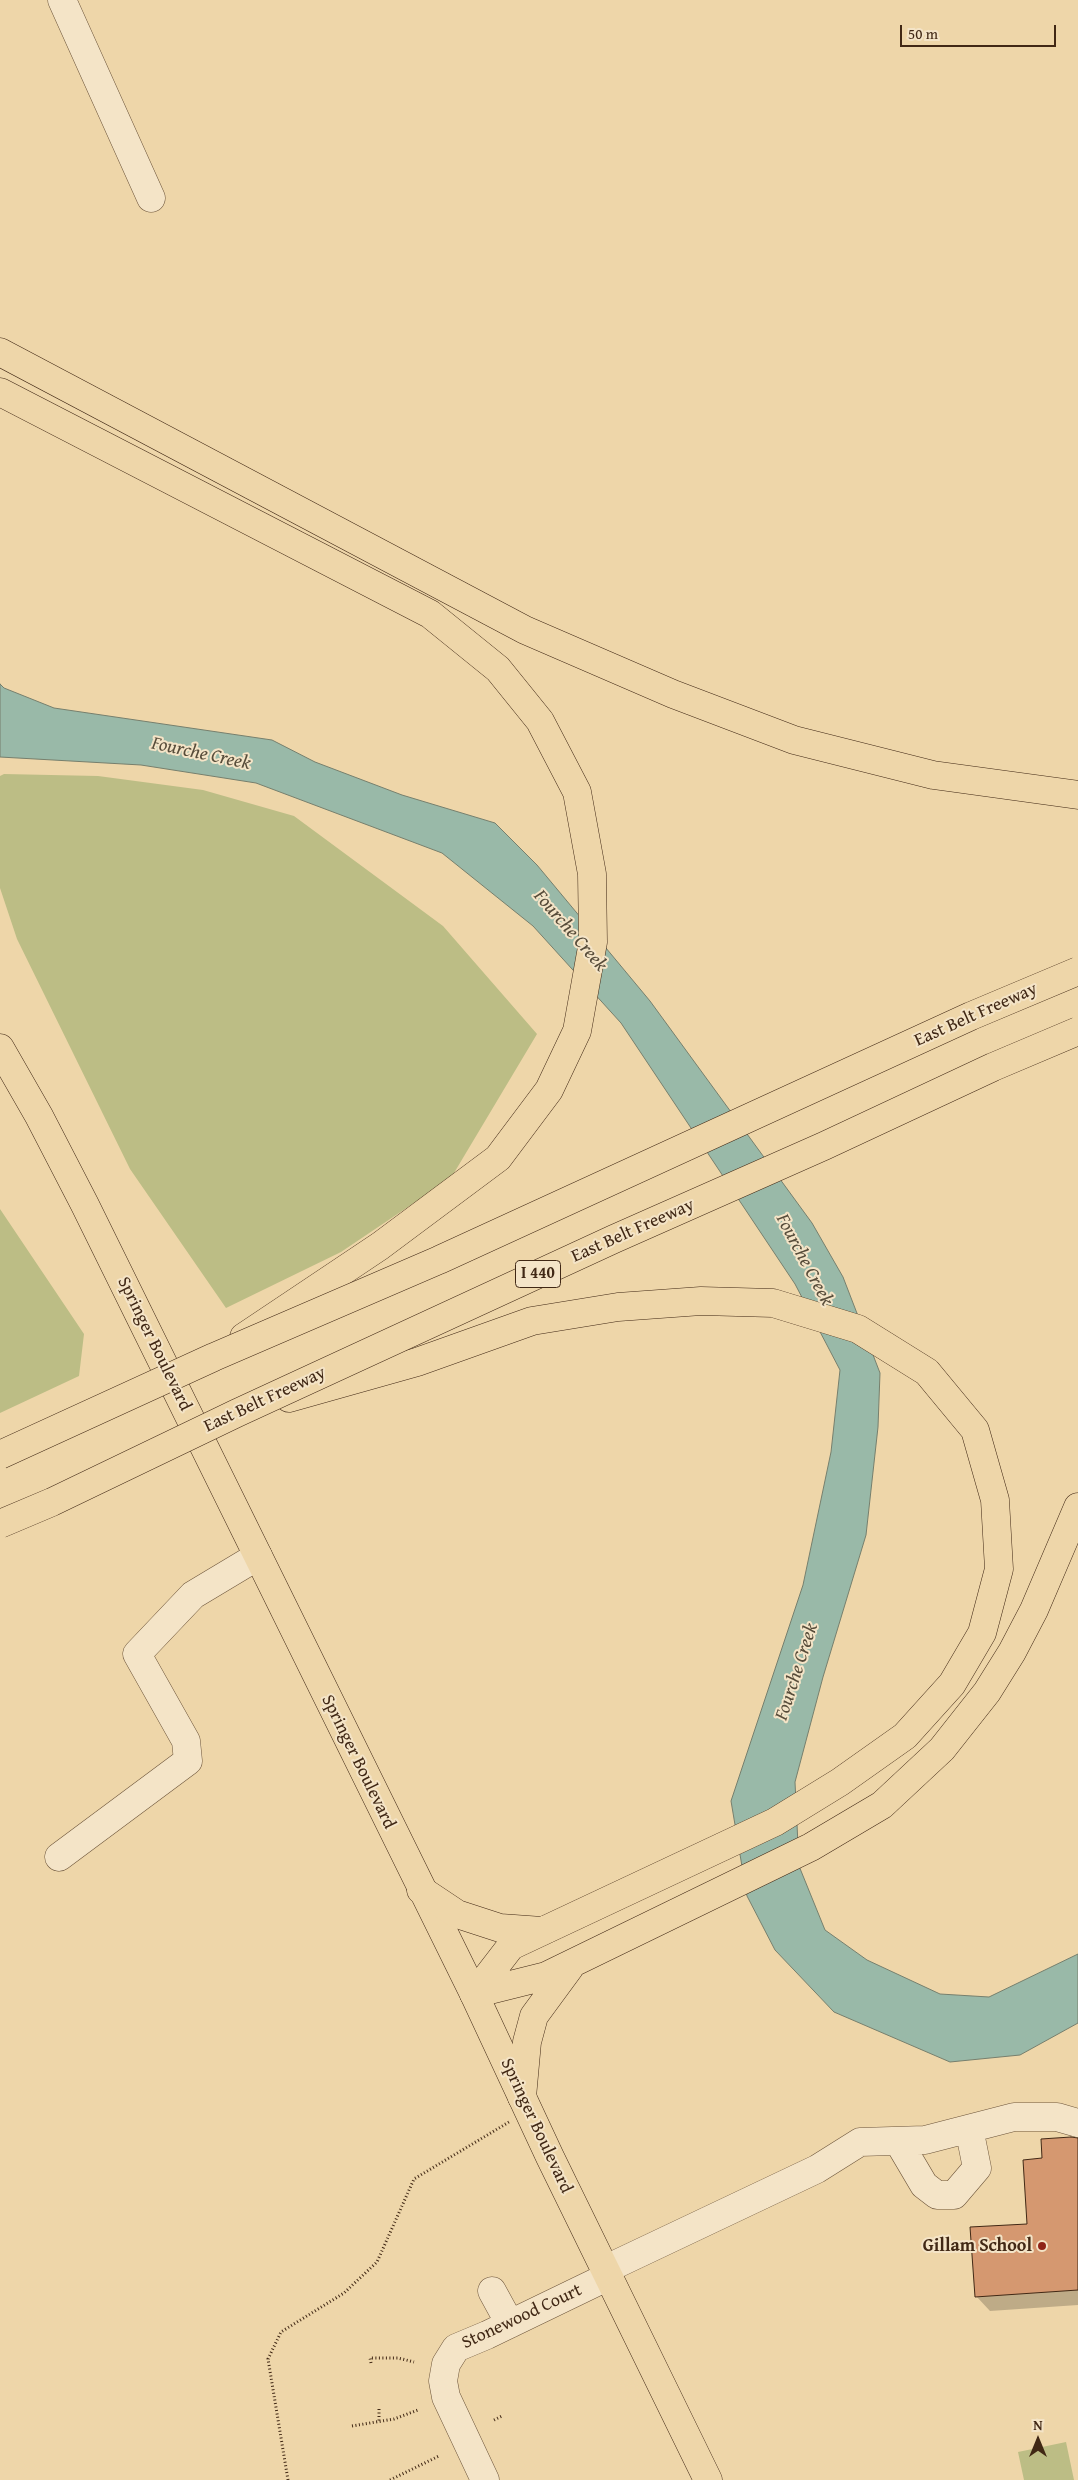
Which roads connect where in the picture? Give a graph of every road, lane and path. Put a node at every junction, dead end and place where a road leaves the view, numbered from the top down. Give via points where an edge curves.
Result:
1 (62, 0) edge
2 (151, 198) dead end
3 (0, 352) edge
4 (0, 392) edge
5 (1078, 795) edge
6 (1078, 971) edge
7 (1078, 1031) edge
8 (0, 1048) edge
9 (214, 1357) junction
10 (237, 1413) junction
11 (0, 1455) edge
12 (1078, 1507) edge
13 (0, 1524) edge
14 (258, 1556) junction
15 (59, 1857) dead end
16 (421, 1890) junction
17 (543, 1931) junction
18 (574, 1962) junction
19 (474, 1994) junction
20 (525, 2104) junction
21 (1078, 2124) edge
22 (964, 2130) junction
23 (898, 2141) junction
24 (607, 2273) junction
25 (492, 2291) dead end
26 (510, 2324) junction
27 (414, 2362) dead end
28 (370, 2363) dead end
29 (379, 2409) dead end
30 (418, 2410) dead end
31 (502, 2416) dead end
32 (494, 2420) dead end
33 (379, 2421) junction
34 (352, 2426) dead end
35 (439, 2456) dead end
36 (408, 2471) junction
37 (410, 2476) dead end
38 (288, 2480) edge
39 (390, 2480) edge
40 (485, 2480) edge
41 (708, 2480) edge

1 - 2 street
3 - 5 main road via 525,630 672,694 794,740 933,775
4 - 9 main road, bridge via 430,614 498,669 540,721 576,792 592,874 594,942 576,1031 549,1090 498,1158 380,1246
6 - 9 main road, East Belt Freeway, bridge via 962,1020 439,1260
7 - 10 main road, East Belt Freeway / I 440, bridge
8 - 14 main road, Springer Boulevard via 85,1205
9 - 11 main road, East Belt Freeway, bridge
10 - 13 main road, East Belt Freeway / I 440, bridge
10 - 17 main road, bridge via 417,1362 532,1321 618,1308 719,1302 773,1303 858,1329 927,1372 974,1430 995,1500 999,1569 982,1633 952,1684 906,1736 775,1822
12 - 18 main road via 1034,1610 1012,1652 987,1692 923,1770 882,1805 811,1847
14 - 15 street via 194,1595 137,1654 186,1740 188,1761
14 - 16 main road, Springer Boulevard
16 - 17 main road via 457,1914 500,1928
16 - 19 main road, Springer Boulevard
17 - 19 main road via 511,1946
18 - 19 main road via 546,1976
18 - 20 main road via 534,2016 527,2042
19 - 20 main road, Springer Boulevard
20 - 24 main road, Springer Boulevard
20 - 38 path via 414,2179 377,2262 344,2293 281,2332 268,2359
21 - 22 street, Stonewood Court via 1057,2117 1014,2117
22 - 23 street, Stonewood Court via 925,2140
22 - 23 street via 971,2138 977,2168 954,2195 937,2195 924,2185
23 - 24 street, Stonewood Court via 860,2142 817,2170
24 - 26 street, Stonewood Court
24 - 41 main road, Springer Boulevard
25 - 26 street
26 - 40 street, Stonewood Court via 456,2348 446,2364 443,2381 446,2397
27 - 28 path via 398,2358 370,2358
29 - 33 path
30 - 33 path
31 - 32 path
33 - 34 path
35 - 36 path
36 - 37 path
36 - 39 path

